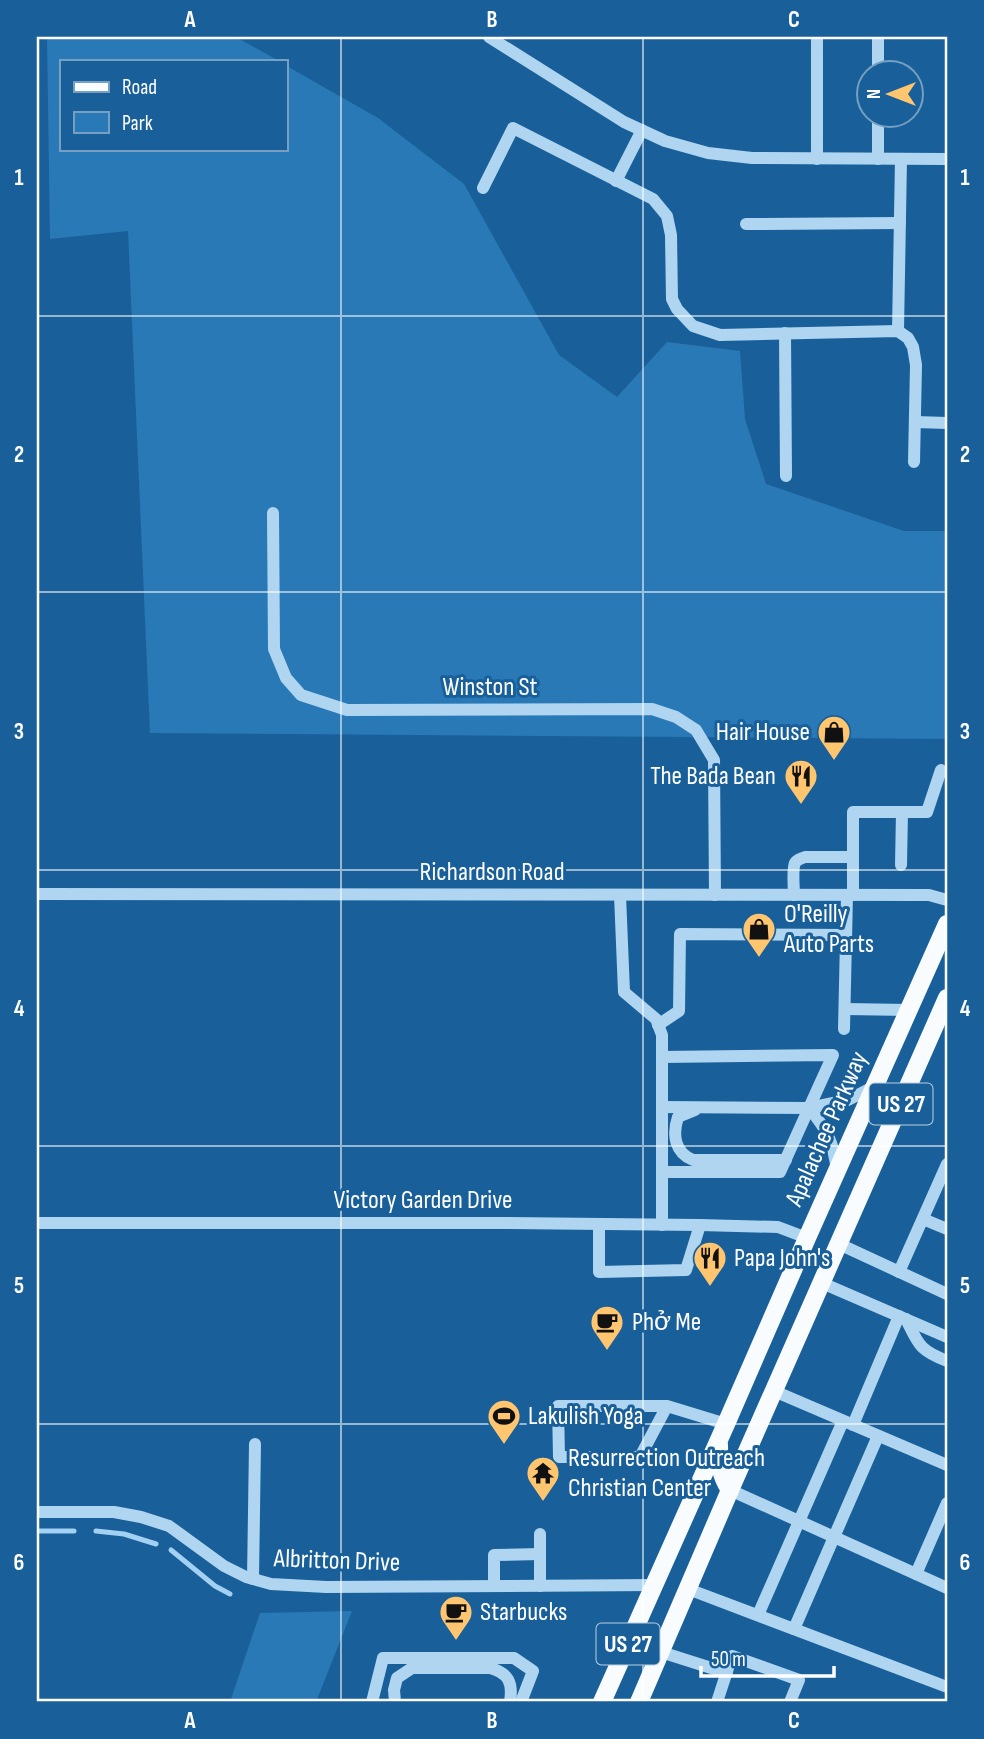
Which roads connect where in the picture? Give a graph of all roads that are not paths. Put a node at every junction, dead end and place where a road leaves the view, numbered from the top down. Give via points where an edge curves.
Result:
1 (489, 37) edge
2 (817, 37) edge
3 (878, 37) edge
4 (507, 42) edge
5 (878, 60) edge
6 (642, 130) junction
7 (878, 130) edge
8 (817, 159) junction
9 (878, 159) junction
10 (901, 159) junction
11 (947, 159) edge
12 (616, 181) junction
13 (483, 188) dead end
14 (900, 223) junction
15 (747, 224) dead end
16 (898, 331) junction
17 (785, 333) junction
18 (915, 422) junction
19 (947, 423) edge
20 (914, 462) dead end
21 (786, 476) dead end
22 (273, 513) dead end
23 (941, 771) dead end
24 (902, 812) junction
25 (853, 857) junction
26 (901, 864) dead end
27 (37, 894) edge
28 (620, 895) junction
29 (715, 895) junction
30 (794, 895) junction
31 (850, 895) junction
32 (947, 900) edge
33 (947, 924) edge
34 (846, 935) junction
35 (947, 998) edge
36 (845, 1009) junction
37 (909, 1010) junction
38 (658, 1025) junction
39 (844, 1029) dead end
40 (662, 1057) junction
41 (875, 1086) junction
42 (662, 1107) junction
43 (706, 1108) junction
44 (809, 1108) junction
45 (786, 1160) junction
46 (946, 1168) edge
47 (838, 1171) junction
48 (662, 1172) junction
49 (923, 1219) junction
50 (37, 1223) edge
51 (599, 1224) junction
52 (662, 1225) junction
53 (700, 1225) junction
54 (947, 1229) edge
55 (807, 1238) junction
56 (839, 1244) junction
57 (899, 1272) junction
58 (822, 1283) junction
59 (947, 1294) edge
60 (903, 1317) junction
61 (947, 1337) edge
62 (947, 1361) edge
63 (774, 1391) junction
64 (667, 1406) junction
65 (848, 1423) junction
66 (726, 1424) junction
67 (878, 1436) junction
68 (719, 1441) junction
69 (256, 1444) dead end
70 (947, 1465) edge
71 (730, 1490) junction
72 (693, 1499) junction
73 (947, 1503) edge
74 (37, 1512) edge
75 (800, 1521) junction
76 (943, 1526) edge
77 (540, 1534) dead end
78 (834, 1537) junction
79 (540, 1554) junction
80 (916, 1574) junction
81 (253, 1579) junction
82 (654, 1585) junction
83 (494, 1586) junction
84 (540, 1586) junction
85 (947, 1588) edge
86 (688, 1589) junction
87 (758, 1615) junction
88 (794, 1629) junction
89 (661, 1652) junction
90 (727, 1673) junction
91 (947, 1687) edge
92 (720, 1701) edge
93 (372, 1702) edge
94 (395, 1702) edge
95 (510, 1702) edge
96 (521, 1702) edge
97 (602, 1702) edge
98 (639, 1702) edge
99 (790, 1702) edge

1 - 4 street
2 - 8 street
3 - 5 street
4 - 6 street
6 - 8 street via 708,153 751,159
6 - 12 street
7 - 9 street
8 - 9 street
9 - 10 street
10 - 11 street
10 - 14 street
12 - 13 street via 513,128
12 - 17 street via 653,200 667,216 672,299 693,326 720,335
14 - 15 street
14 - 16 street
16 - 17 street
16 - 18 street via 913,347
17 - 21 street
18 - 19 street
18 - 20 street
22 - 29 street, Winston St via 274,649 286,678 301,695 347,709 652,709 676,717 696,730 714,761
23 - 24 street via 926,812
24 - 25 street via 853,812
24 - 26 street
25 - 30 street via 798,860
25 - 31 street
27 - 28 street, Richardson Road
28 - 29 street, Richardson Road
28 - 38 street via 624,992
29 - 30 street, Richardson Road
30 - 31 street, Richardson Road
31 - 32 street, Richardson Road via 929,895
31 - 34 street
33 - 37 main road, Apalachee Parkway / US 27
34 - 36 street
34 - 38 street via 680,934 679,1010
35 - 56 main road, US 27
36 - 37 street
36 - 39 street
37 - 41 main road, Apalachee Parkway / US 27
38 - 40 street
40 - 42 street
40 - 44 street via 832,1055
41 - 44 street via 848,1100
41 - 47 main road, Apalachee Parkway / US 27
42 - 43 street
42 - 48 street
43 - 44 street
43 - 45 street via 678,1117 676,1145 685,1157
44 - 45 street
44 - 47 street via 826,1129
45 - 48 street via 780,1172
46 - 49 street
47 - 55 main road, Apalachee Parkway / US 27
48 - 52 street
49 - 54 street
49 - 57 street
50 - 51 street, Victory Garden Drive
51 - 52 street, Victory Garden Drive
51 - 53 street via 599,1272 687,1270
52 - 53 street, Victory Garden Drive
53 - 55 street, Victory Garden Drive via 778,1227
55 - 58 main road via 819,1255
55 - 66 main road, Apalachee Parkway / US 27
56 - 57 street
56 - 58 main road, US 27
57 - 59 street
58 - 60 street
58 - 63 main road, US 27
60 - 61 street
60 - 62 street via 927,1353
60 - 65 street
63 - 65 street
63 - 71 main road, US 27
64 - 64 street via 558,1406 559,1457 640,1457
64 - 66 street
65 - 67 street
65 - 75 street
66 - 68 main road, Apalachee Parkway / US 27
67 - 70 street
67 - 78 street
68 - 71 main road via 722,1478
68 - 72 main road, Apalachee Parkway / US 27
69 - 81 street
71 - 72 main road
71 - 75 street
71 - 86 main road, US 27
72 - 82 main road, Apalachee Parkway / US 27
73 - 76 street
74 - 81 street, Albritton Drive via 114,1512 141,1517 169,1527 224,1566
75 - 78 street
75 - 87 street
76 - 80 street
77 - 79 street
78 - 80 street
78 - 88 street
79 - 83 street via 494,1555
79 - 84 street
80 - 85 street
81 - 83 street, Albritton Drive via 306,1587
82 - 84 street, Albritton Drive
82 - 97 main road, Apalachee Parkway / US 27
83 - 84 street, Albritton Drive
86 - 87 street
86 - 89 main road, US 27
87 - 88 street
88 - 91 street
89 - 90 street
89 - 98 main road, US 27
90 - 92 street
90 - 99 street via 732,1656 799,1680
93 - 96 street via 383,1658 514,1658 533,1671
94 - 95 street via 397,1678 412,1668 490,1668 506,1675

